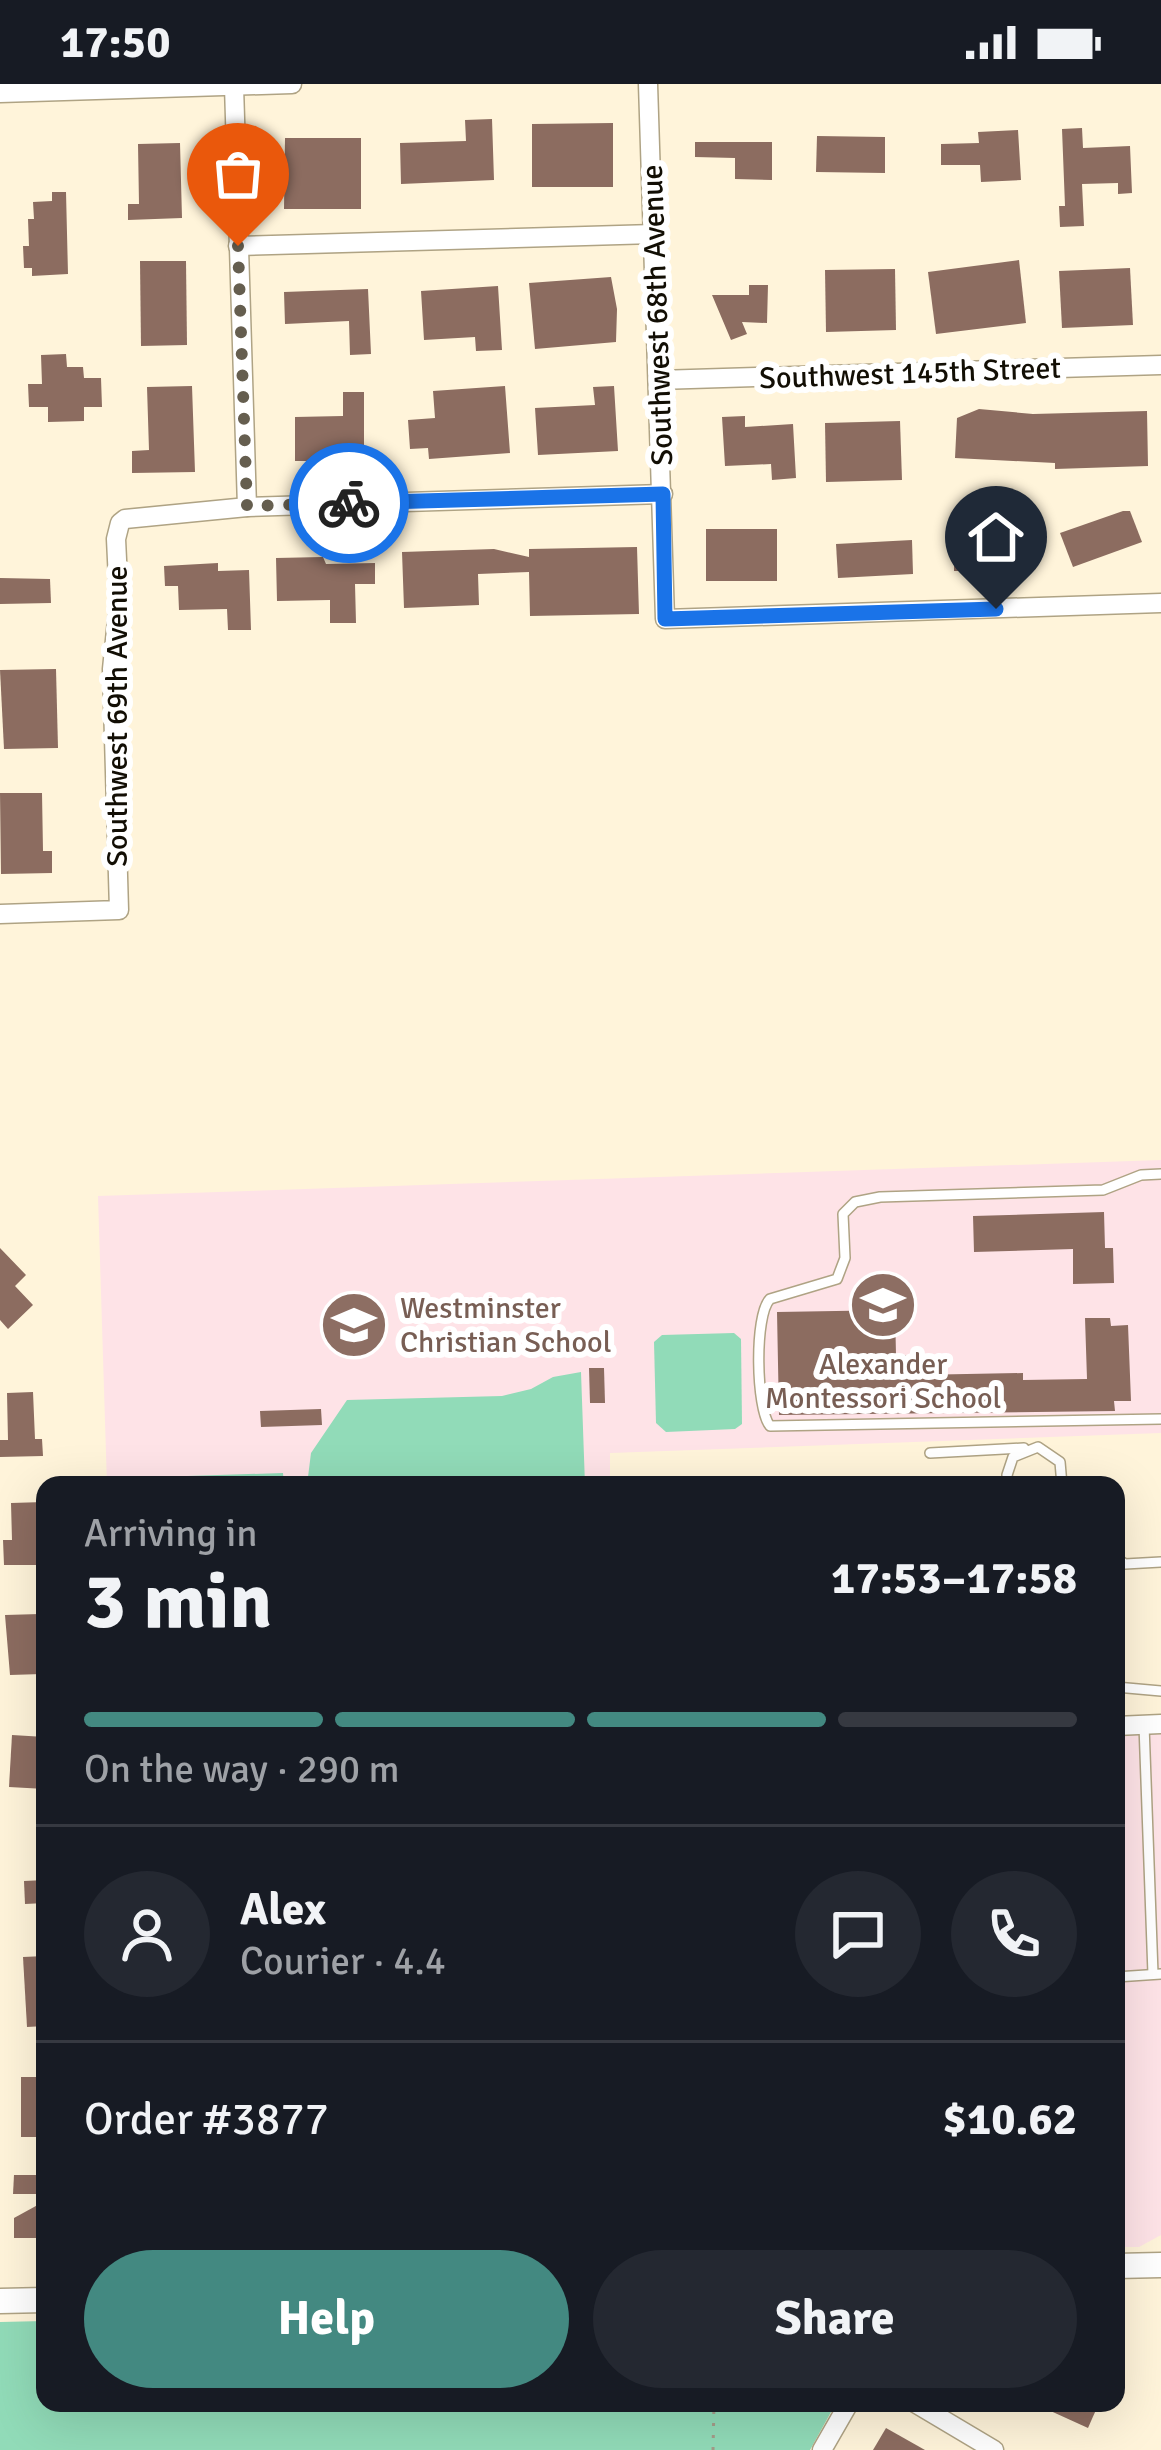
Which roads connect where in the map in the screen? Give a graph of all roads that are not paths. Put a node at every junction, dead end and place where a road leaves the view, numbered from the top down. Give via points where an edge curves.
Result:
1 (292, 84) edge
2 (648, 84) edge
3 (234, 86) edge
4 (0, 93) edge
5 (654, 234) junction
6 (238, 246) junction
7 (1161, 365) edge
8 (658, 380) junction
9 (663, 494) junction
10 (247, 506) junction
11 (1161, 602) edge
12 (0, 914) edge
13 (1161, 1174) edge
14 (1161, 1419) edge
15 (1029, 1448) junction
16 (978, 1450) junction
17 (930, 1453) dead end
18 (1006, 1476) edge
19 (1009, 1476) edge
20 (1064, 1476) edge
21 (1161, 1562) edge
22 (1125, 1564) edge
23 (1125, 1688) edge
24 (1161, 1691) edge
25 (1152, 1725) edge
26 (1157, 1974) edge
27 (1125, 1976) edge
28 (1161, 2265) edge
29 (1125, 2266) edge
30 (36, 2300) edge
31 (0, 2301) edge
32 (844, 2412) edge
33 (930, 2412) edge
34 (822, 2450) edge
35 (994, 2450) edge

1 - 3 street
2 - 5 street, Southwest 68th Avenue
3 - 4 street
3 - 6 street
5 - 6 street
5 - 8 street, Southwest 68th Avenue
6 - 10 street
7 - 8 street, Southwest 145th Street
8 - 9 street, Southwest 68th Avenue
9 - 10 street
9 - 11 street, Southwest 68th Avenue via 665,619
10 - 12 street, Southwest 69th Avenue via 120,523 112,669 118,910
13 - 14 lane via 1102,1190 855,1202 843,1214 845,1258 837,1279 770,1299 759,1323 762,1412 770,1426
15 - 16 lane
15 - 19 lane via 1013,1457
15 - 20 lane via 1055,1454
16 - 17 lane
16 - 18 lane via 994,1456
21 - 22 lane
23 - 24 lane
25 - 26 lane via 1145,1762
26 - 27 lane
28 - 29 street
30 - 31 street
32 - 34 street
33 - 35 street

